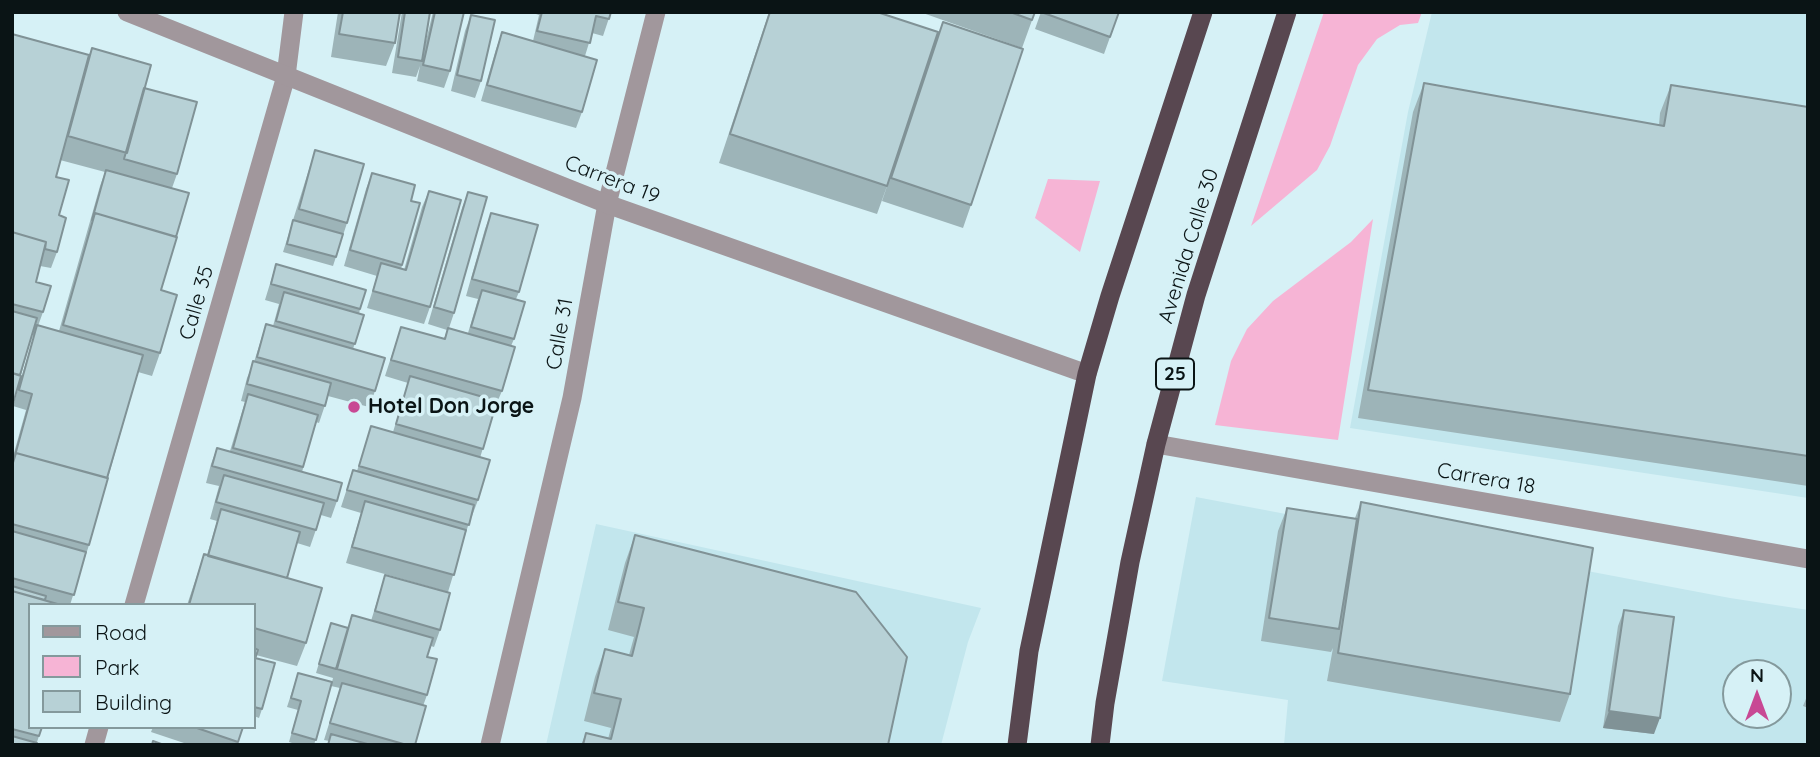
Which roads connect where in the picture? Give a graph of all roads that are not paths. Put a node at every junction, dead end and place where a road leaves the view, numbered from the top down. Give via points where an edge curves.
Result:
1 (127, 12) edge
2 (295, 12) edge
3 (656, 12) edge
4 (1203, 12) edge
5 (1287, 12) edge
6 (286, 76) junction
7 (607, 204) junction
8 (1087, 374) junction
9 (1156, 444) junction
10 (1808, 558) edge
11 (135, 603) edge
12 (490, 745) edge
13 (1017, 745) edge
14 (1100, 745) edge

1 - 6 street, Carrera 19
2 - 6 street, Calle 35
3 - 7 street, Calle 31
4 - 8 highway
5 - 9 highway, Avenida Calle 30 / 25 via 1196,295
6 - 7 street, Carrera 19
6 - 11 street, Calle 35
7 - 8 street, Carrera 19
7 - 12 street, Calle 31 via 572,398
8 - 13 highway via 1029,651
9 - 10 street, Carrera 18
9 - 14 highway, Avenida Calle 30 / 25 via 1130,562

